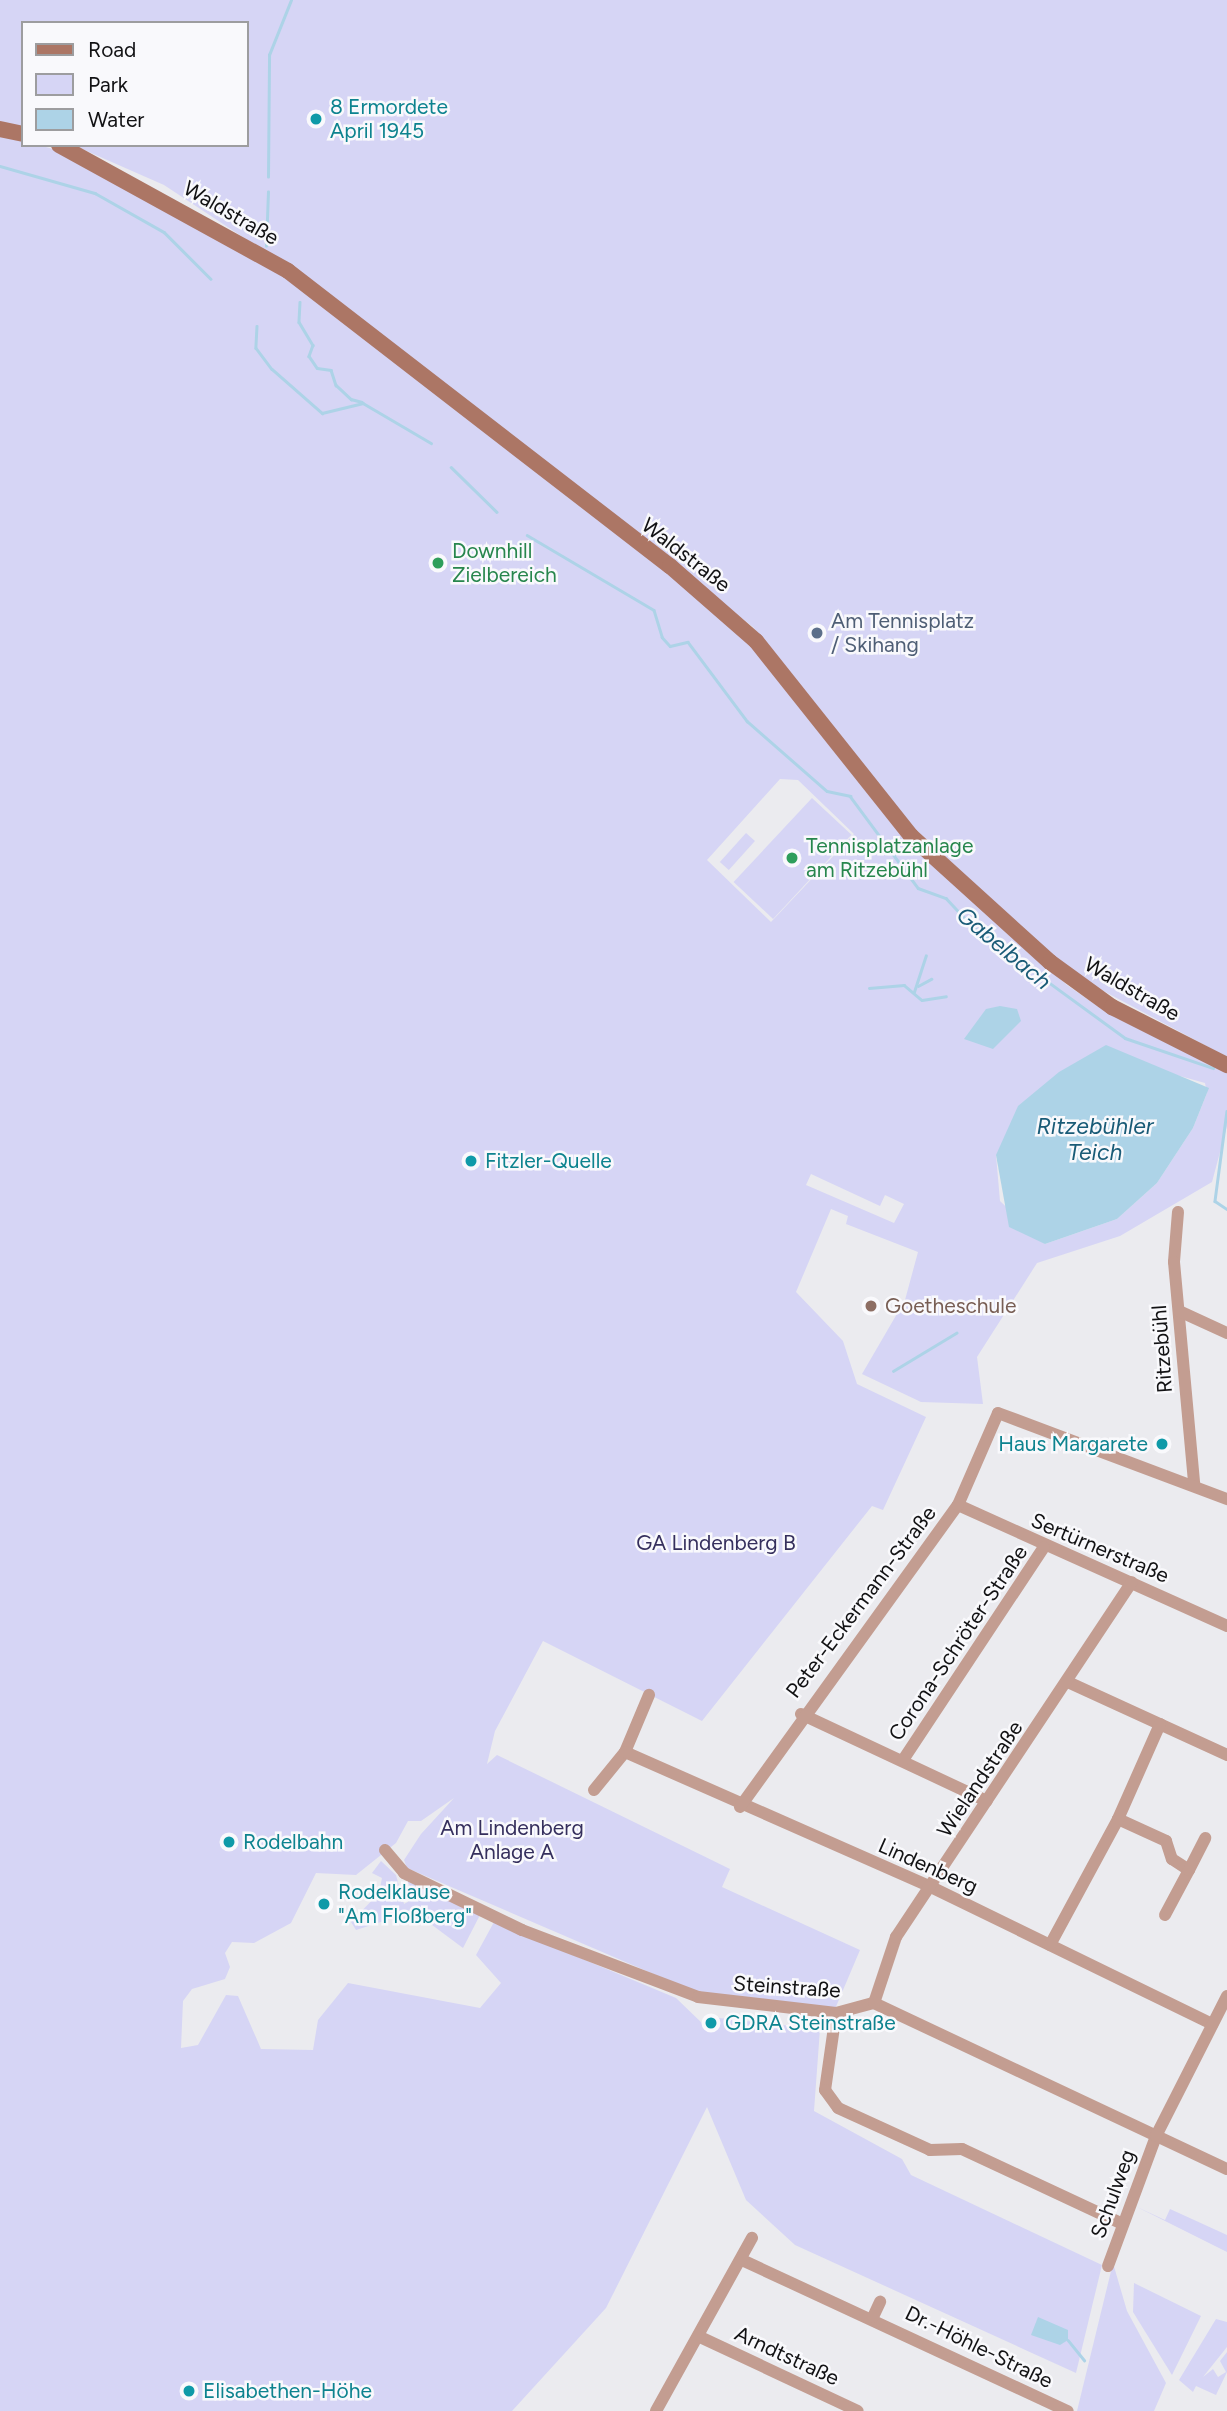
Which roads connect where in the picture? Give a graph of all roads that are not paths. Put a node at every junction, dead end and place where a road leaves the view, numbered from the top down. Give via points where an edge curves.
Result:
1 (0, 130) edge
2 (21, 134) edge
3 (63, 147) edge
4 (1227, 1065) edge
5 (1178, 1212) dead end
6 (1179, 1311) junction
7 (1227, 1333) edge
8 (1194, 1483) junction
9 (1227, 1499) edge
10 (958, 1505) junction
11 (1044, 1547) junction
12 (1132, 1583) junction
13 (1227, 1626) edge
14 (1070, 1683) junction
15 (649, 1695) dead end
16 (802, 1714) junction
17 (1160, 1724) junction
18 (625, 1752) junction
19 (1227, 1755) edge
20 (903, 1760) junction
21 (594, 1790) dead end
22 (987, 1801) junction
23 (740, 1807) junction
24 (1118, 1819) junction
25 (1205, 1838) dead end
26 (385, 1850) dead end
27 (1189, 1870) junction
28 (932, 1887) junction
29 (1165, 1915) dead end
30 (1050, 1945) junction
31 (1227, 1996) edge
32 (874, 2003) junction
33 (835, 2013) junction
34 (1212, 2024) junction
35 (1156, 2136) junction
36 (1227, 2169) edge
37 (1121, 2223) junction
38 (752, 2238) dead end
39 (742, 2260) junction
40 (1108, 2266) dead end
41 (880, 2302) dead end
42 (873, 2317) junction
43 (701, 2337) junction
44 (656, 2411) edge
45 (858, 2411) edge
46 (1068, 2411) edge

1 - 2 street
3 - 4 street, Waldstraße via 288,271 670,566 756,641 911,836 1049,962 1112,1007
5 - 6 street, Ritzebühl
6 - 7 street
6 - 8 street, Ritzebühl
8 - 9 street
8 - 10 street, Peter-Eckermann-Straße via 998,1413
10 - 11 street, Sertürnerstraße
10 - 16 street, Peter-Eckermann-Straße
11 - 12 street, Sertürnerstraße
11 - 20 street, Corona-Schröter-Straße
12 - 13 street, Sertürnerstraße
12 - 14 street, Wielandstraße
14 - 17 street
14 - 22 street, Wielandstraße
15 - 18 street
16 - 20 street, Corona-Schröter-Straße
16 - 23 street, Peter-Eckermann-Straße
17 - 19 street
17 - 24 street
18 - 21 street
18 - 23 street, Lindenberg
20 - 22 street, Corona-Schröter-Straße
22 - 28 street, Wielandstraße
23 - 28 street, Lindenberg
24 - 27 street via 1166,1841 1172,1859
24 - 30 street
25 - 27 street
26 - 33 street, Steinstraße via 404,1873 522,1930 698,1997
27 - 29 street
28 - 30 street, Lindenberg
28 - 32 street, Wielandstraße via 896,1937
30 - 34 street, Lindenberg
31 - 34 street, Schulweg
32 - 33 street, Steinstraße
32 - 35 street
33 - 37 street via 825,2090 838,2108 930,2150 962,2149
34 - 35 street, Schulweg
35 - 36 street
35 - 37 street, Schulweg
37 - 40 street, Schulweg
38 - 39 street, Arndtstraße
39 - 42 street, Dr.-Höhle-Straße
39 - 43 street, Arndtstraße
41 - 42 street, Dr.-Höhle-Straße
42 - 46 street, Dr.-Höhle-Straße
43 - 44 street, Arndtstraße
43 - 45 street, Arndtstraße

